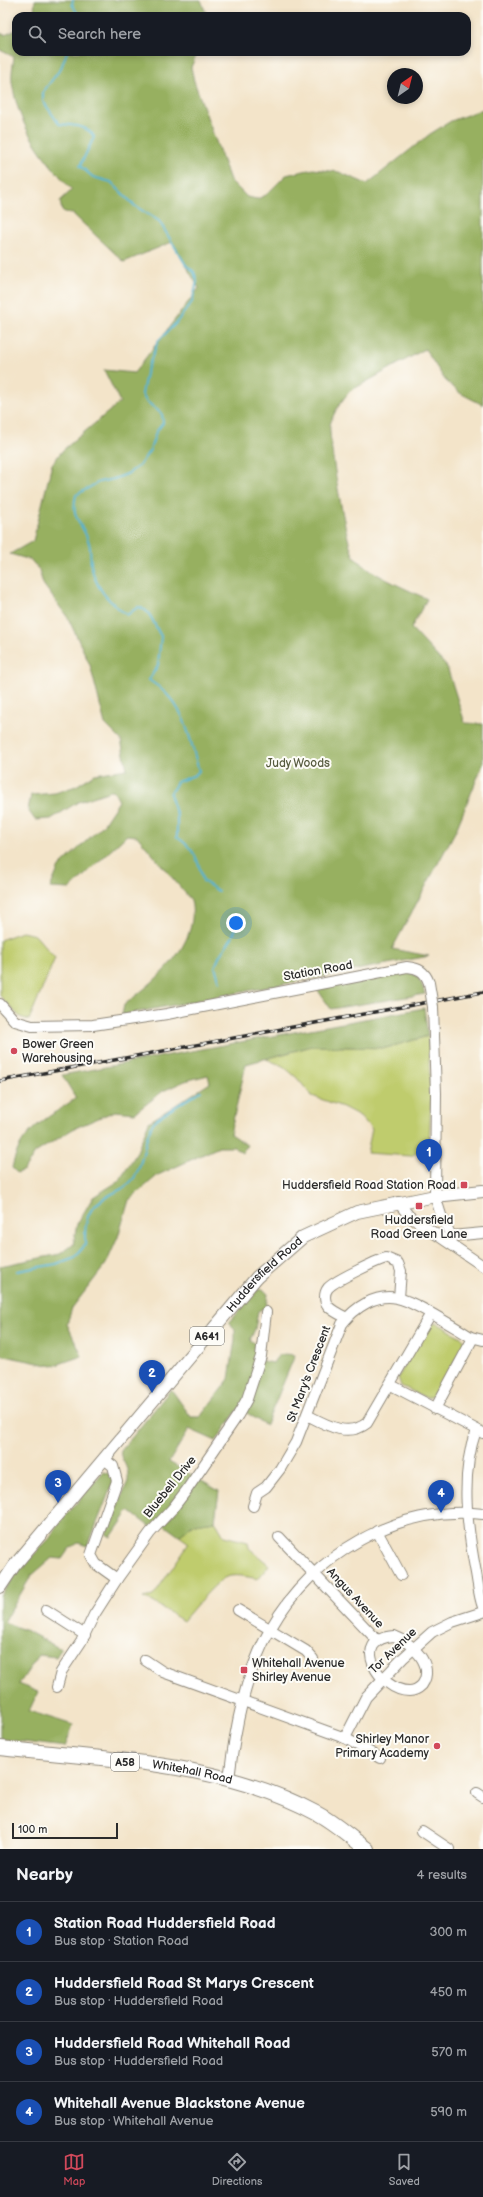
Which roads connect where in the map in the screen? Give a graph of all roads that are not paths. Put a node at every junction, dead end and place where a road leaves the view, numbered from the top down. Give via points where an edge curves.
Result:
1 (0, 1004) edge
2 (483, 1191) edge
3 (435, 1196) junction
4 (398, 1202) junction
5 (483, 1233) edge
6 (451, 1240) junction
7 (483, 1266) edge
8 (399, 1298) junction
9 (266, 1312) dead end
10 (430, 1314) junction
11 (347, 1318) junction
12 (478, 1339) edge
13 (391, 1385) junction
14 (435, 1409) junction
15 (307, 1415) junction
16 (479, 1432) edge
17 (104, 1459) junction
18 (253, 1506) dead end
19 (468, 1512) junction
20 (483, 1514) edge
21 (377, 1531) junction
22 (279, 1537) dead end
23 (314, 1574) junction
24 (401, 1575) dead end
25 (117, 1579) junction
26 (0, 1587) edge
27 (483, 1607) edge
28 (46, 1610) dead end
29 (238, 1610) dead end
30 (483, 1612) edge
31 (270, 1628) junction
32 (85, 1635) junction
33 (377, 1640) junction
34 (414, 1648) junction
35 (313, 1659) dead end
36 (145, 1660) dead end
37 (383, 1678) junction
38 (57, 1687) dead end
39 (243, 1700) junction
40 (345, 1738) junction
41 (0, 1748) edge
42 (380, 1758) dead end
43 (229, 1779) junction
44 (422, 1831) dead end
45 (367, 1849) edge
46 (449, 1849) edge

1 - 3 street, Station Road, bridge via 15,1021 32,1026 93,1025 167,1014 407,967 419,969 427,977 433,1007 436,1093
2 - 3 main road, Huddersfield Road / A641
3 - 4 main road, Huddersfield Road / A641
3 - 6 street, Station Road
4 - 6 street via 409,1216
4 - 17 main road, Huddersfield Road / A641 via 357,1212 303,1237 257,1277
5 - 6 street
6 - 7 street
8 - 10 street
8 - 11 street, St Mary's Crescent via 372,1301 353,1311
8 - 11 street via 401,1271 398,1263 386,1258 375,1262 331,1285 326,1293 325,1300 328,1306
9 - 25 street, Bluebell Drive via 261,1356 238,1415 181,1497 150,1533
10 - 12 street
10 - 13 street
11 - 15 street, St Mary's Crescent via 337,1337
12 - 14 street
13 - 14 street
13 - 15 street via 367,1423 358,1430 340,1430
14 - 16 street
15 - 18 street, St Mary's Crescent via 286,1460 266,1487 257,1493
16 - 19 street via 467,1467
17 - 25 street via 113,1466 116,1481 91,1555 96,1564
17 - 26 main road, Huddersfield Road / A641 via 14,1566
19 - 20 street
19 - 21 street via 431,1515
19 - 27 street via 470,1542
21 - 23 street via 359,1539
21 - 24 street
22 - 23 street, Angus Avenue
23 - 31 street via 290,1600
23 - 33 street, Angus Avenue
25 - 32 street, Bluebell Drive via 94,1615
28 - 32 street
29 - 31 street
30 - 34 street, Tor Avenue via 452,1622 432,1632
31 - 35 street via 306,1651
31 - 39 street via 256,1659
32 - 38 street, Bluebell Drive via 61,1672
33 - 34 street via 394,1636 403,1639
33 - 37 street via 370,1651 374,1669
34 - 37 street, Tor Avenue
34 - 37 street via 424,1663 426,1672 416,1690 391,1687
36 - 39 street via 163,1672
37 - 40 street, Tor Avenue via 366,1697
39 - 40 street
39 - 43 street
40 - 42 street
41 - 43 highway, Whitehall Road / A58 via 179,1768
43 - 45 highway, Whitehall Road / A58 via 274,1794 318,1814
44 - 46 street

